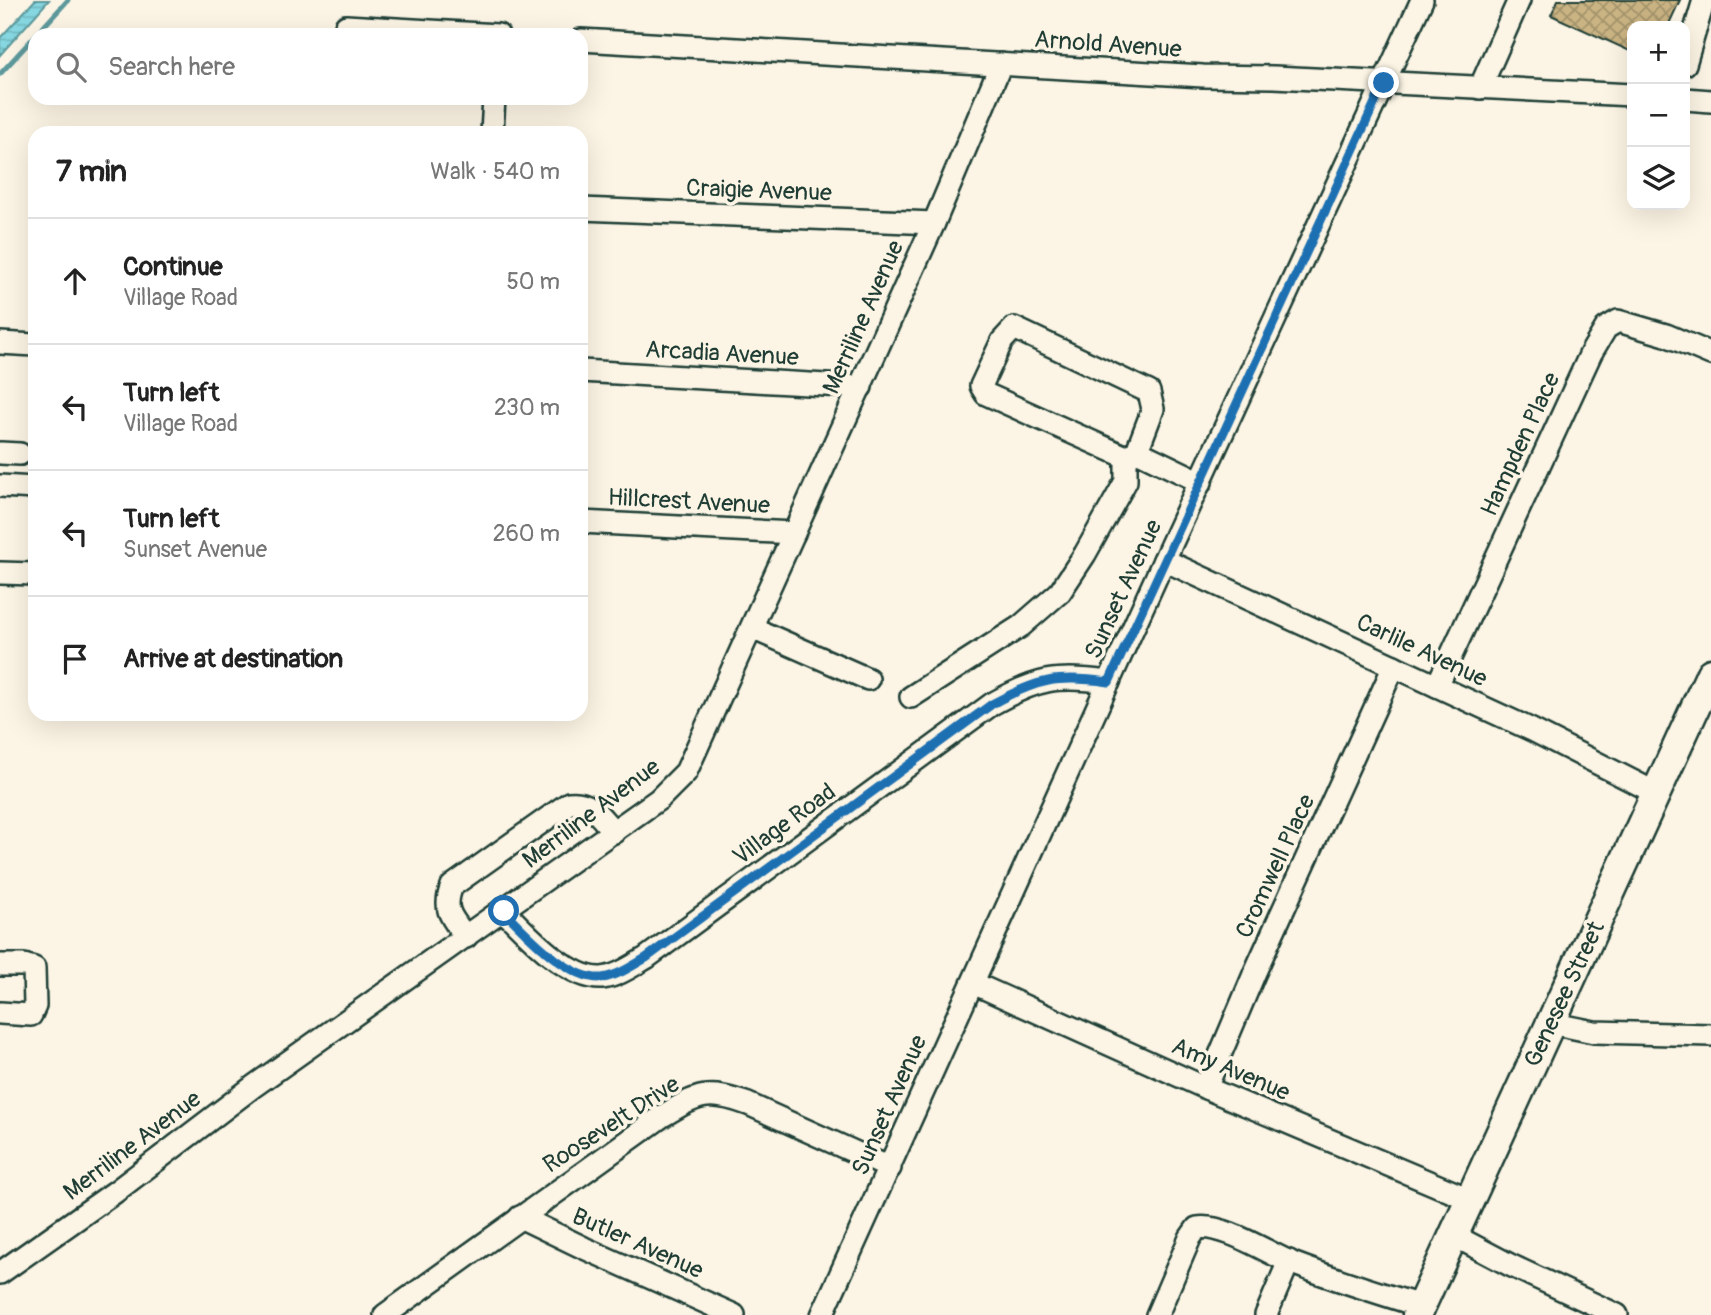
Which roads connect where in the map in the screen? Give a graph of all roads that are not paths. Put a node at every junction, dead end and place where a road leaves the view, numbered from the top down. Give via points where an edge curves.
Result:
1 (1422, 0) edge
2 (1518, 0) edge
3 (1704, 0) edge
4 (346, 26) dead end
5 (380, 28) edge
6 (588, 40) edge
7 (1690, 47) edge
8 (1001, 64) junction
9 (1384, 83) junction
10 (1480, 88) junction
11 (1627, 96) edge
12 (1690, 99) edge
13 (1711, 101) edge
14 (494, 105) edge
15 (492, 126) edge
16 (588, 209) edge
17 (934, 223) junction
18 (0, 343) edge
19 (28, 345) edge
20 (1711, 354) edge
21 (588, 371) edge
22 (861, 387) junction
23 (1131, 454) junction
24 (1200, 482) junction
25 (0, 486) edge
26 (28, 488) edge
27 (588, 522) edge
28 (794, 533) junction
29 (1164, 560) junction
30 (0, 573) edge
31 (28, 575) edge
32 (752, 628) junction
33 (1394, 666) junction
34 (1711, 673) edge
35 (868, 679) dead end
36 (1109, 682) junction
37 (1437, 686) junction
38 (911, 697) dead end
39 (1656, 793) junction
40 (614, 832) junction
41 (504, 911) junction
42 (466, 937) junction
43 (0, 965) edge
44 (973, 983) junction
45 (0, 1013) edge
46 (1550, 1023) junction
47 (1711, 1035) edge
48 (1206, 1088) junction
49 (890, 1168) junction
50 (1469, 1199) junction
51 (520, 1217) junction
52 (1453, 1236) junction
53 (1289, 1261) junction
54 (0, 1273) edge
55 (1586, 1308) edge
56 (1419, 1310) edge
57 (385, 1315) edge
58 (734, 1315) edge
59 (822, 1315) edge
60 (1157, 1315) edge
61 (1266, 1315) edge
62 (1617, 1315) edge

1 - 9 street, Sunset Avenue
2 - 10 street
3 - 7 street
4 - 5 street
6 - 8 street, Arnold Avenue
8 - 9 street, Arnold Avenue
8 - 17 street, Merriline Avenue
9 - 10 street, Arnold Avenue
9 - 24 street, Sunset Avenue
10 - 11 street, Arnold Avenue
12 - 13 street
14 - 15 street
16 - 17 street, Craigie Avenue
17 - 22 street, Merriline Avenue
18 - 19 street
20 - 37 street, Hampden Place via 1618,321 1606,328
21 - 22 street, Arcadia Avenue
22 - 28 street, Merriline Avenue
23 - 23 street via 1153,409 1149,392 1014,328 1002,341 981,386 986,394
23 - 24 street
23 - 38 street via 1126,481 1060,592 1021,626
24 - 29 street, Sunset Avenue
25 - 26 street
27 - 28 street, Hillcrest Avenue
28 - 32 street, Merriline Avenue
29 - 33 street, Carlile Avenue
29 - 36 street, Sunset Avenue
30 - 31 street
32 - 35 street
32 - 40 street, Merriline Avenue via 686,772
33 - 37 street, Carlile Avenue
33 - 48 street, Cromwell Place
34 - 39 main road, Genesee Street
36 - 41 street, Village Road via 1076,678 1042,681 992,704 646,958 616,975 589,977 566,966
36 - 44 street, Sunset Avenue
37 - 39 street, Carlile Avenue
39 - 46 main road, Genesee Street
40 - 41 street, Merriline Avenue
40 - 42 street via 591,807 581,801 569,803 463,878 452,886 447,898 449,913
41 - 42 street, Merriline Avenue
42 - 54 street, Merriline Avenue
43 - 45 street via 34,968 35,1006 30,1015
44 - 48 street, Amy Avenue
44 - 49 street, Sunset Avenue
46 - 47 street via 1594,1032
46 - 50 main road, Genesee Street
48 - 50 street, Amy Avenue
49 - 51 street, Roosevelt Drive via 748,1104 704,1095 661,1117
49 - 59 street, Sunset Avenue
50 - 52 main road, Genesee Street
51 - 57 street, Roosevelt Drive
51 - 58 street, Butler Avenue
52 - 55 street
52 - 56 main road, Genesee Street
53 - 56 street
53 - 60 street via 1225,1232 1197,1228
53 - 61 street
55 - 62 street

